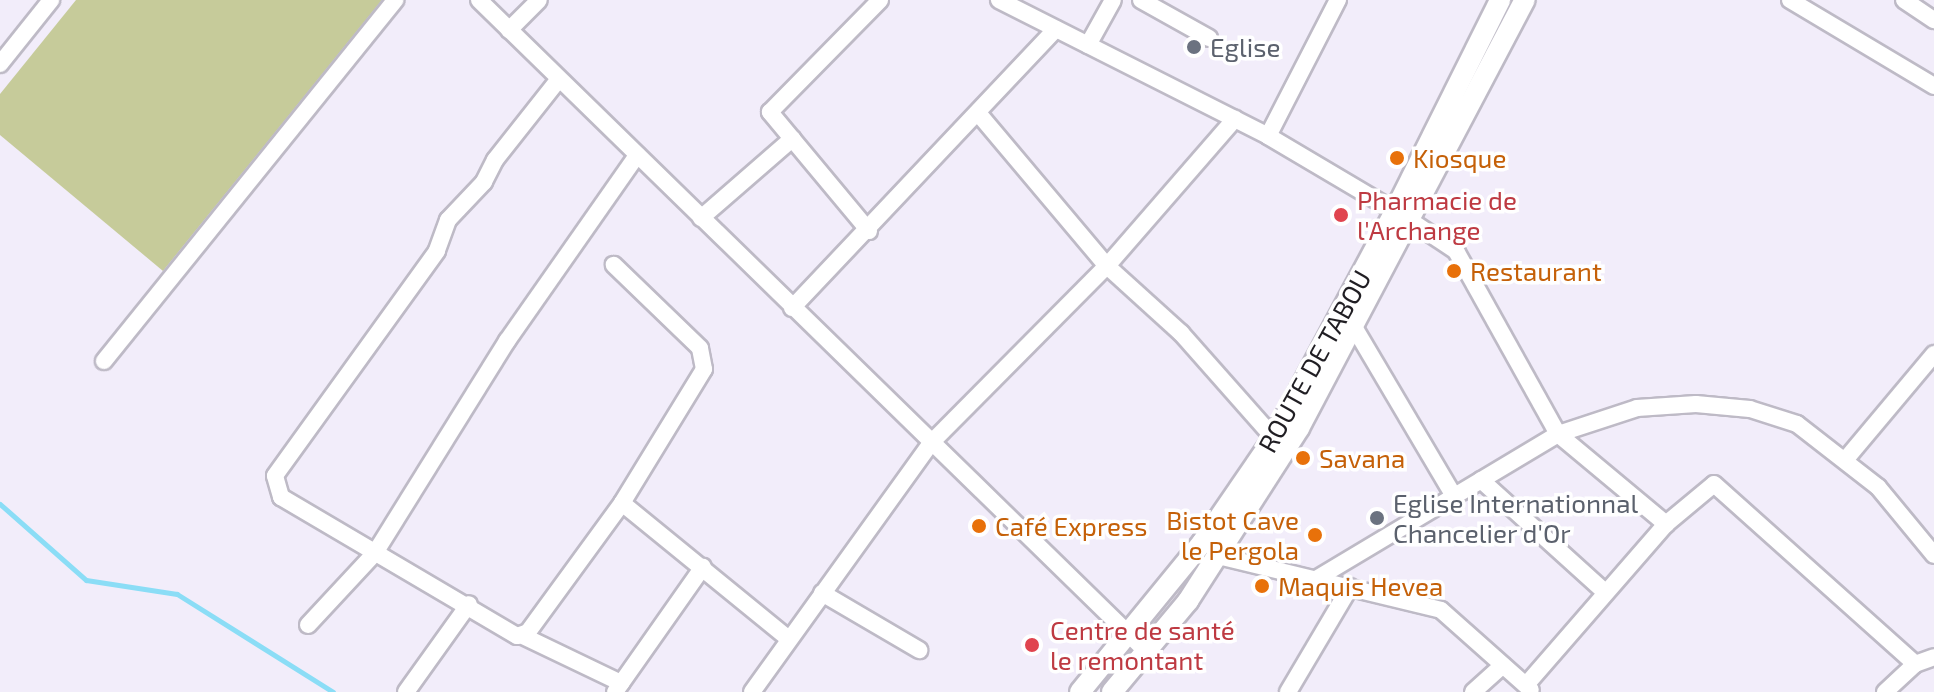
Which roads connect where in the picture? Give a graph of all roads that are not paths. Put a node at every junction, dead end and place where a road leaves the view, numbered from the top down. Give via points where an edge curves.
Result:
1 (51, 0) edge
2 (395, 0) edge
3 (479, 0) edge
4 (539, 0) edge
5 (880, 0) edge
6 (999, 0) edge
7 (1113, 0) edge
8 (1141, 0) edge
9 (1338, 0) edge
10 (1500, 0) edge
11 (1790, 0) edge
12 (1904, 0) edge
13 (1522, 5) edge
14 (1934, 20) edge
15 (1056, 29) junction
16 (509, 30) junction
17 (1209, 38) dead end
18 (1088, 45) junction
19 (0, 64) edge
20 (559, 79) junction
21 (1934, 86) edge
22 (978, 113) junction
23 (1235, 119) junction
24 (1268, 136) junction
25 (792, 139) junction
26 (637, 155) junction
27 (1403, 216) junction
28 (701, 218) junction
29 (869, 231) junction
30 (614, 265) dead end
31 (1107, 266) junction
32 (792, 308) junction
33 (1354, 327) junction
34 (1934, 354) edge
35 (104, 361) dead end
36 (1558, 434) junction
37 (1274, 438) junction
38 (930, 444) junction
39 (1846, 459) junction
40 (1481, 480) junction
41 (1454, 496) junction
42 (622, 503) junction
43 (1666, 524) junction
44 (375, 553) junction
45 (1934, 555) edge
46 (1218, 556) junction
47 (703, 567) junction
48 (1316, 579) junction
49 (1350, 587) junction
50 (1605, 592) junction
51 (822, 593) junction
52 (469, 604) junction
53 (308, 625) dead end
54 (1129, 635) junction
55 (523, 636) junction
56 (789, 639) junction
57 (919, 650) dead end
58 (1146, 651) junction
59 (1934, 657) edge
60 (1915, 664) junction
61 (1503, 665) junction
62 (618, 687) edge
63 (1530, 688) edge
64 (406, 692) edge
65 (752, 692) edge
66 (1080, 692) edge
67 (1112, 692) edge
68 (1288, 692) edge
69 (1473, 692) edge
70 (1885, 692) edge

1 - 19 street
2 - 35 street
3 - 16 street
4 - 16 street
5 - 25 street via 770,107
6 - 15 street
7 - 18 street
8 - 17 street
9 - 24 street
10 - 13 street
10 - 27 main road, ROUTE DE TABOU
11 - 21 street
12 - 14 street
13 - 27 main road, ROUTE DE TABOU
15 - 18 street
15 - 22 street
16 - 20 street
18 - 23 street
20 - 26 street
20 - 44 street via 495,160 484,182 448,220 437,251 275,476 281,497
22 - 29 street
22 - 31 street
23 - 24 street
23 - 31 street
24 - 27 street
25 - 28 street
25 - 29 street
26 - 28 street
26 - 44 street via 507,341
27 - 33 main road, ROUTE DE TABOU
27 - 36 street via 1456,251
27 - 37 main road, ROUTE DE TABOU
28 - 32 street
29 - 32 street
30 - 42 street via 706,360
31 - 37 street via 1181,333
31 - 38 street
32 - 38 street
33 - 41 street
33 - 46 main road, ROUTE DE TABOU via 1299,428
34 - 39 street
36 - 39 street via 1637,408 1750,409 1797,424
36 - 40 street
36 - 43 street
37 - 54 main road, ROUTE DE TABOU via 1202,543
38 - 51 street
38 - 54 street
39 - 45 street via 1878,487
40 - 41 street
40 - 50 street
41 - 48 street
42 - 47 street
42 - 55 street
43 - 50 street
43 - 60 street via 1709,486 1717,485
44 - 52 street
44 - 53 street
46 - 48 street
46 - 58 main road, ROUTE DE TABOU
47 - 56 street
47 - 62 street
48 - 49 street
49 - 61 street via 1441,610
49 - 68 street
50 - 63 street
51 - 56 street
51 - 57 street
52 - 55 street
52 - 64 street
54 - 58 street
54 - 66 main road, ROUTE DE TABOU
55 - 62 street
56 - 65 street
58 - 67 main road, ROUTE DE TABOU
59 - 60 street
60 - 70 street
61 - 63 street
61 - 69 street

